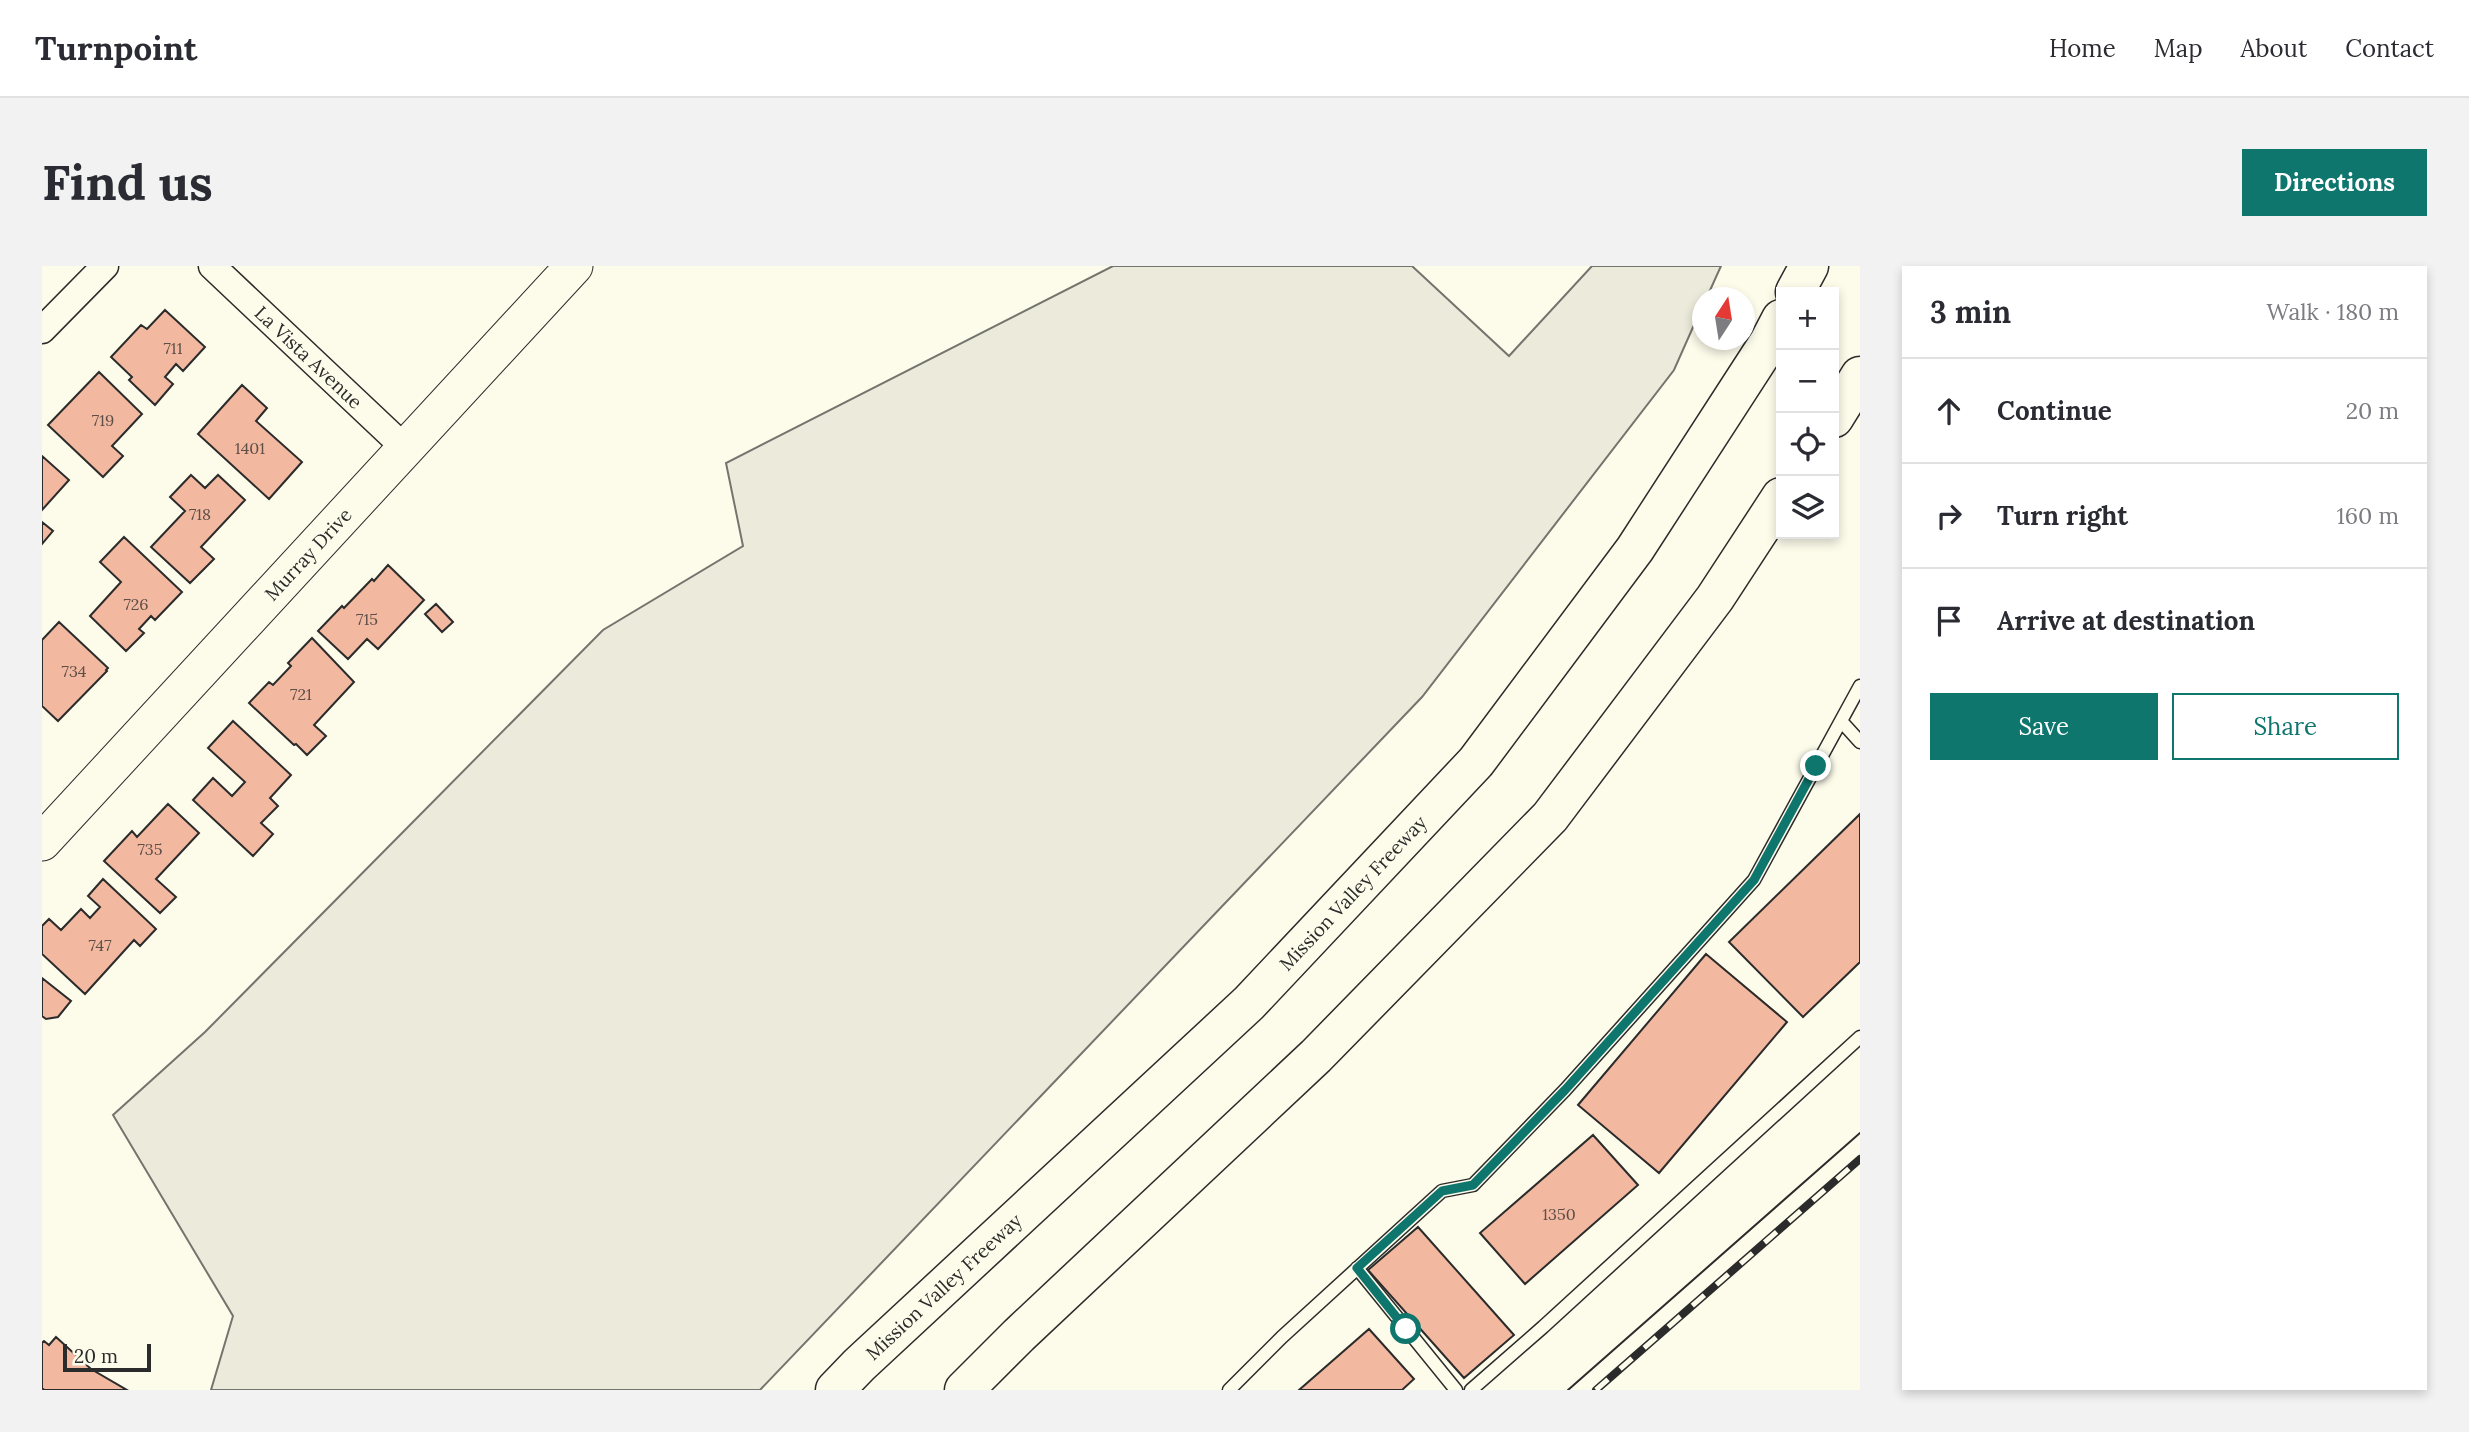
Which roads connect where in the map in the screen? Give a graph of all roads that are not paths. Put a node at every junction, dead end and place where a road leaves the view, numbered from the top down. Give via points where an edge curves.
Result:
1 (105, 266) edge
2 (212, 266) edge
3 (574, 266) edge
4 (1809, 266) edge
5 (1798, 287) edge
6 (1776, 329) edge
7 (42, 330) edge
8 (1860, 376) edge
9 (1837, 413) edge
10 (406, 449) junction
11 (1776, 505) edge
12 (1860, 686) edge
13 (1841, 721) junction
14 (1860, 742) edge
15 (42, 842) edge
16 (1860, 1038) edge
17 (1357, 1268) junction
18 (835, 1390) edge
19 (964, 1390) edge
20 (1229, 1390) edge
21 (1456, 1390) edge
22 (1471, 1390) edge

1 - 7 street
2 - 10 street, La Vista Avenue
3 - 10 street, Murray Drive
4 - 5 highway
6 - 18 highway, Mission Valley Freeway via 1635,549 1476,762 1248,1003
8 - 9 highway
10 - 15 street, Murray Drive
11 - 19 highway via 1715,598 1550,817 1316,1056
12 - 13 lane
13 - 14 lane
13 - 17 lane via 1754,880 1473,1185 1442,1191
16 - 22 lane
17 - 20 lane
17 - 21 lane

